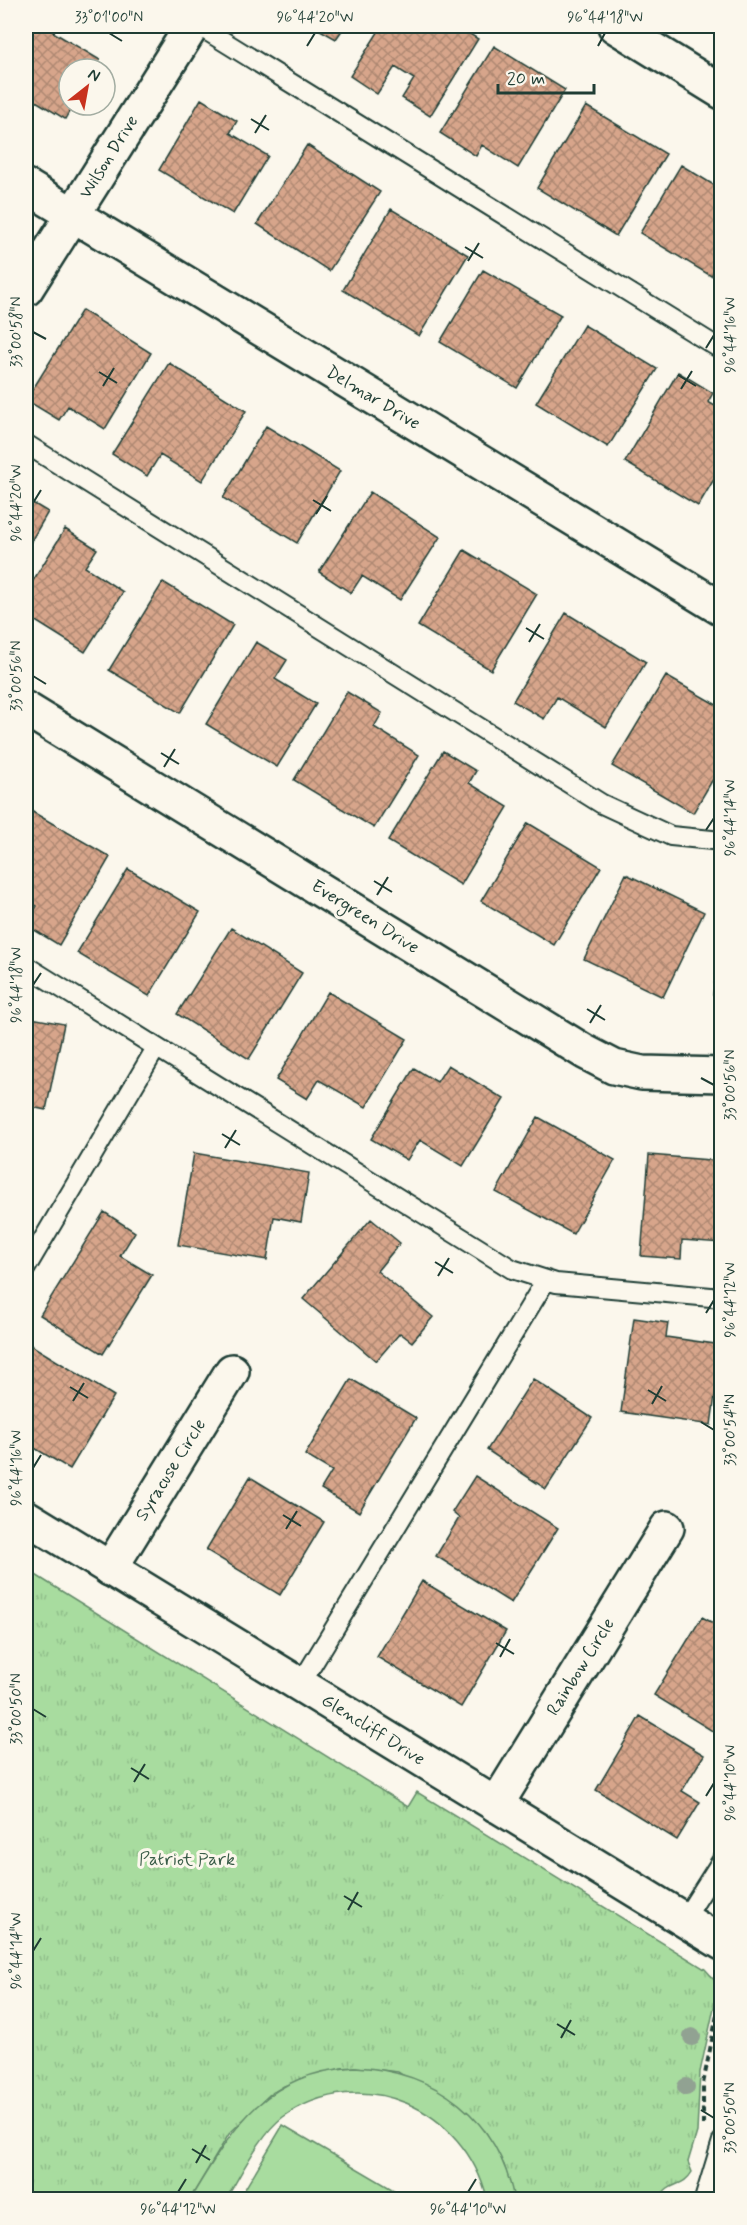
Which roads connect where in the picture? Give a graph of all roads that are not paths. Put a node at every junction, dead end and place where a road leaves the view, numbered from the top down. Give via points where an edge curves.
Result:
1 (192, 26) edge
2 (198, 26) edge
3 (615, 26) edge
4 (722, 92) edge
5 (26, 186) edge
6 (73, 215) junction
7 (26, 289) edge
8 (722, 350) edge
9 (26, 444) edge
10 (722, 609) edge
11 (26, 709) edge
12 (722, 841) edge
13 (26, 966) edge
14 (156, 1048) junction
15 (722, 1076) edge
16 (26, 1268) edge
17 (546, 1280) junction
18 (722, 1298) edge
19 (232, 1371) dead end
20 (26, 1517) edge
21 (667, 1528) dead end
22 (110, 1569) junction
23 (300, 1685) junction
24 (496, 1806) junction
25 (722, 1860) edge
26 (684, 1920) junction
27 (722, 1943) edge
28 (722, 2141) edge
29 (704, 2199) edge

1 - 6 street, Wilson Drive
2 - 8 lane
3 - 4 street
5 - 6 street, Delmar Drive
6 - 7 street, Wilson Drive
6 - 10 street, Delmar Drive
9 - 12 lane via 602,804 671,836
11 - 15 street, Evergreen Drive via 585,1052 614,1066 642,1073
13 - 14 lane
14 - 16 lane
14 - 17 lane via 512,1269
17 - 18 lane
17 - 23 lane
19 - 22 street, Syracuse Circle
20 - 22 street, Glencliff Drive
21 - 24 street, Rainbow Circle
22 - 23 street, Glencliff Drive
23 - 24 street, Glencliff Drive
24 - 26 street, Glencliff Drive
25 - 26 lane
26 - 27 street, Glencliff Drive
28 - 29 lane

